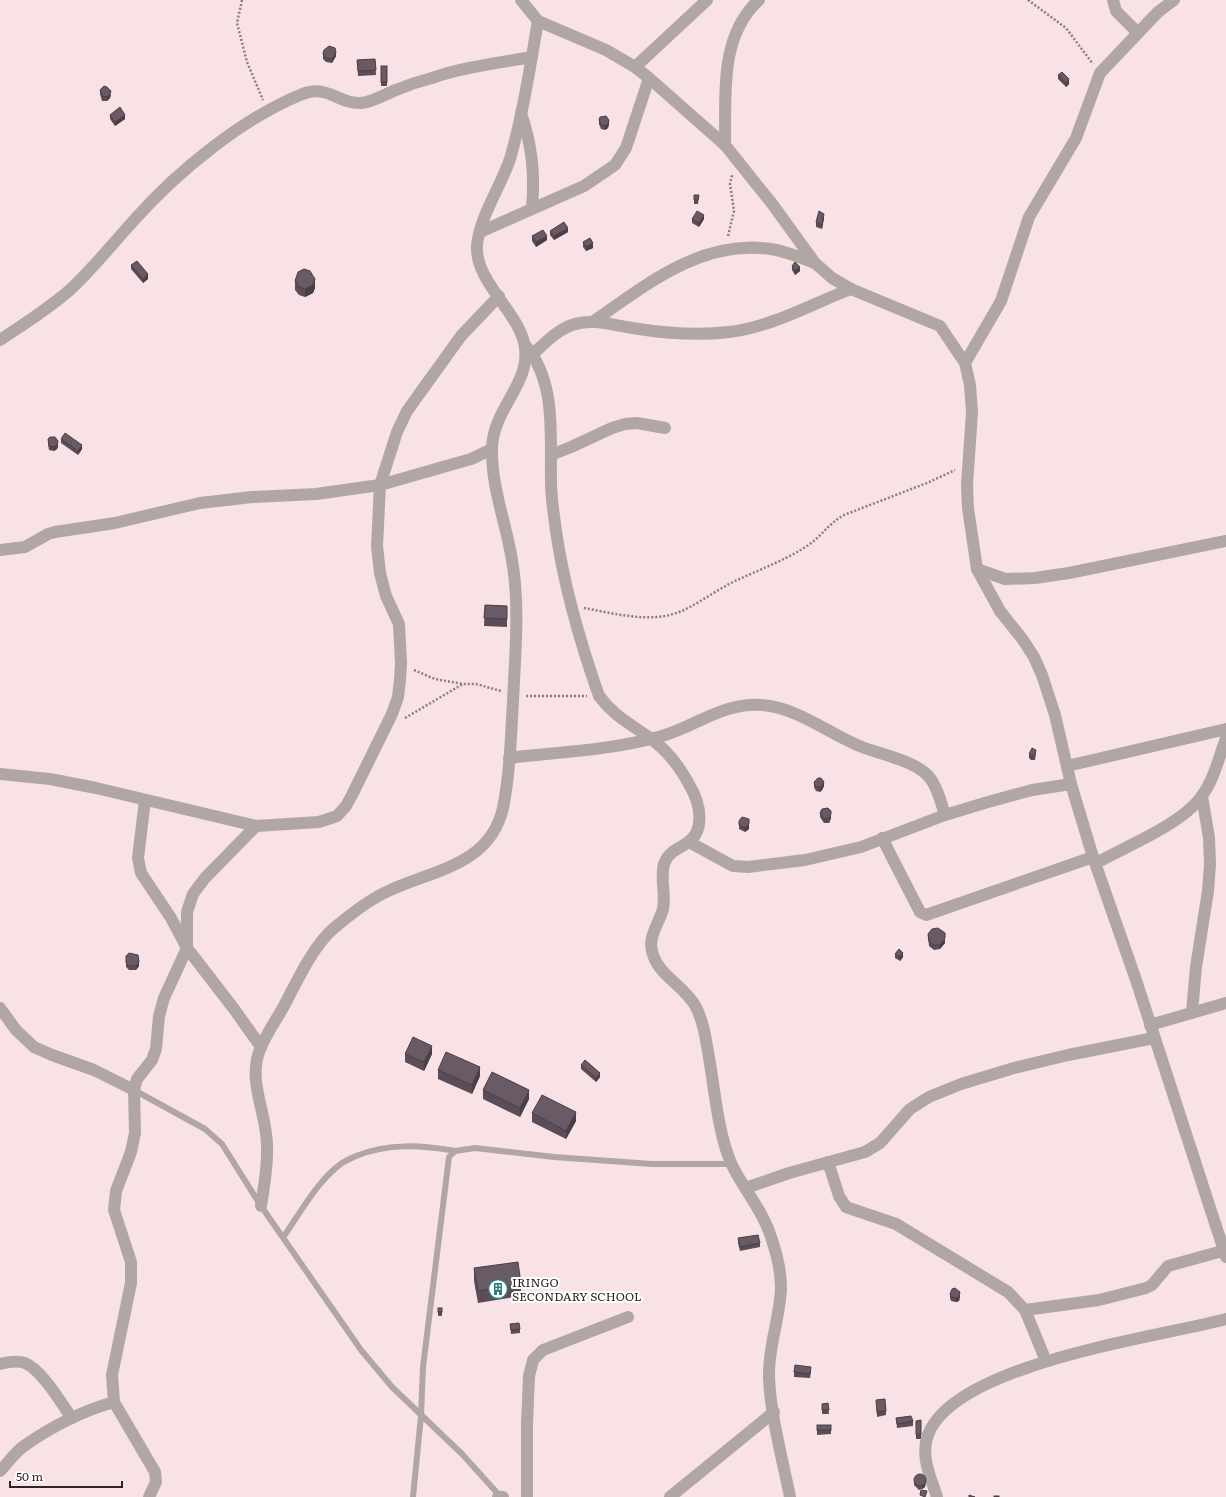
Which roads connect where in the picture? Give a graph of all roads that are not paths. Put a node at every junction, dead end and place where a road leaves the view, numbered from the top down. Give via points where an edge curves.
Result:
1 (522, 0) edge
2 (707, 0) edge
3 (760, 0) edge
4 (1113, 0) edge
5 (1174, 0) edge
6 (538, 21) junction
7 (1138, 33) junction
8 (532, 57) junction
9 (635, 67) junction
10 (649, 78) junction
11 (521, 112) junction
12 (725, 145) junction
13 (532, 208) junction
14 (480, 232) junction
15 (815, 263) junction
16 (852, 289) junction
17 (498, 296) junction
18 (594, 321) junction
19 (0, 340) edge
20 (529, 349) junction
21 (965, 363) junction
22 (665, 428) dead end
23 (492, 449) junction
24 (552, 454) junction
25 (380, 485) junction
26 (1226, 541) edge
27 (0, 550) edge
28 (977, 569) junction
29 (1226, 729) edge
30 (1226, 738) edge
31 (651, 739) junction
32 (509, 758) junction
33 (1067, 766) junction
34 (0, 774) edge
35 (1071, 784) junction
36 (1202, 796) junction
37 (145, 800) junction
38 (946, 815) junction
39 (256, 826) junction
40 (882, 838) junction
41 (689, 842) junction
42 (1094, 860) junction
43 (187, 948) junction
44 (1226, 1003) edge
45 (0, 1008) edge
46 (1192, 1012) junction
47 (1150, 1025) junction
48 (1154, 1038) junction
49 (261, 1047) junction
50 (134, 1090) junction
51 (455, 1151) junction
52 (828, 1162) junction
53 (732, 1164) junction
54 (746, 1188) junction
55 (261, 1206) junction
56 (284, 1236) junction
57 (1225, 1252) edge
58 (1025, 1310) junction
59 (628, 1317) dead end
60 (1226, 1319) edge
61 (1046, 1361) junction
62 (0, 1364) edge
63 (114, 1402) junction
64 (774, 1412) junction
65 (422, 1416) junction
66 (72, 1418) junction
67 (0, 1471) edge
68 (149, 1497) edge
69 (413, 1497) edge
70 (500, 1497) edge
71 (527, 1497) edge
72 (670, 1497) edge
73 (790, 1497) edge
74 (937, 1497) edge

1 - 6 street
2 - 9 street
3 - 12 street via 742,20 733,40 728,64
4 - 7 street via 1116,11
5 - 7 street
6 - 8 street
6 - 9 street via 606,50
7 - 21 street via 1100,73 1076,138 1029,217 1001,301
8 - 11 street
8 - 19 street via 472,67 434,77 361,103 348,102 327,92 316,91 302,94 267,110 181,173 71,289
9 - 10 street
10 - 12 street
10 - 13 street via 626,148 615,165 584,186
11 - 13 street via 533,158
11 - 14 street via 510,158
12 - 15 street
13 - 14 street
14 - 17 street via 477,246 479,261
15 - 16 street via 832,278
15 - 18 street via 772,249 747,247 698,257 672,268
16 - 18 street via 774,321 727,333 663,332
16 - 21 street via 940,326
17 - 20 street
17 - 25 street via 461,336 407,412 397,432
18 - 20 street via 570,326
20 - 23 street via 524,374 498,420
20 - 24 street via 540,365 546,385
21 - 28 street via 972,412 968,508
22 - 24 street via 638,423 625,424
23 - 25 street via 471,459
23 - 32 street via 496,488 513,562 516,605
24 - 31 street via 551,484 556,532 572,606 599,696 610,710
25 - 27 street via 316,494 200,503 115,523 55,532 25,547
25 - 39 street via 377,546 386,596 399,624 401,663 398,697 346,806 337,816 319,822
26 - 28 street via 1036,578 1005,579
28 - 33 street via 1000,611 1034,658 1049,695
29 - 33 street
30 - 36 street
31 - 32 street
31 - 38 street via 737,706 762,705 784,710 815,722 860,746 922,770 930,779
31 - 41 street via 676,765 691,787 698,804 698,831
32 - 49 street via 502,811 494,832 466,860 443,872 384,893 359,908 330,931 307,963
33 - 35 street
34 - 37 street via 50,779
35 - 38 street via 1032,790
35 - 42 street
36 - 42 street via 1195,806 1169,825
36 - 46 street via 1209,838 1210,864
37 - 39 street
37 - 43 street via 138,858 140,873 171,918
38 - 40 street
39 - 43 street via 205,878 193,894 187,912
40 - 41 street via 836,854 748,867 733,866
40 - 42 street via 920,912 926,915
41 - 53 street via 669,855 664,864 663,907 650,942 652,954 662,971 683,990 696,1007 704,1027 723,1135
42 - 47 street
43 - 49 street
43 - 50 street via 164,998 152,1060 137,1079
44 - 46 street
45 - 50 street via 16,1030 34,1047 94,1070
46 - 47 street
47 - 48 street
48 - 52 street via 1029,1064 961,1084 929,1097 910,1109 880,1143 865,1152
48 - 57 street
49 - 55 street via 256,1063 256,1083 268,1146
50 - 55 lane via 205,1129 222,1144
50 - 63 street via 135,1133 131,1152 116,1191 114,1210 131,1262 131,1283 112,1375
51 - 53 lane via 475,1148 652,1164
51 - 56 lane via 428,1146 399,1146 367,1152 343,1162 323,1180
51 - 65 lane via 449,1157 444,1186 423,1367
52 - 54 street
52 - 58 street via 839,1196 846,1208 896,1224 1008,1292
53 - 54 street
54 - 64 street via 769,1231 778,1261 781,1288 769,1378
55 - 56 lane
56 - 65 lane via 360,1350 392,1388
57 - 58 street via 1168,1266 1152,1285 1146,1288 1091,1301
58 - 61 street
59 - 71 street via 543,1350 533,1360 529,1376
60 - 61 street
61 - 74 street via 972,1391 949,1408 934,1425 927,1438 925,1453
62 - 66 street via 10,1361 25,1363 39,1374
63 - 66 street
63 - 68 street via 154,1472 156,1482
64 - 72 street
64 - 73 street
65 - 69 lane
65 - 70 lane via 462,1454
66 - 67 street via 23,1447

